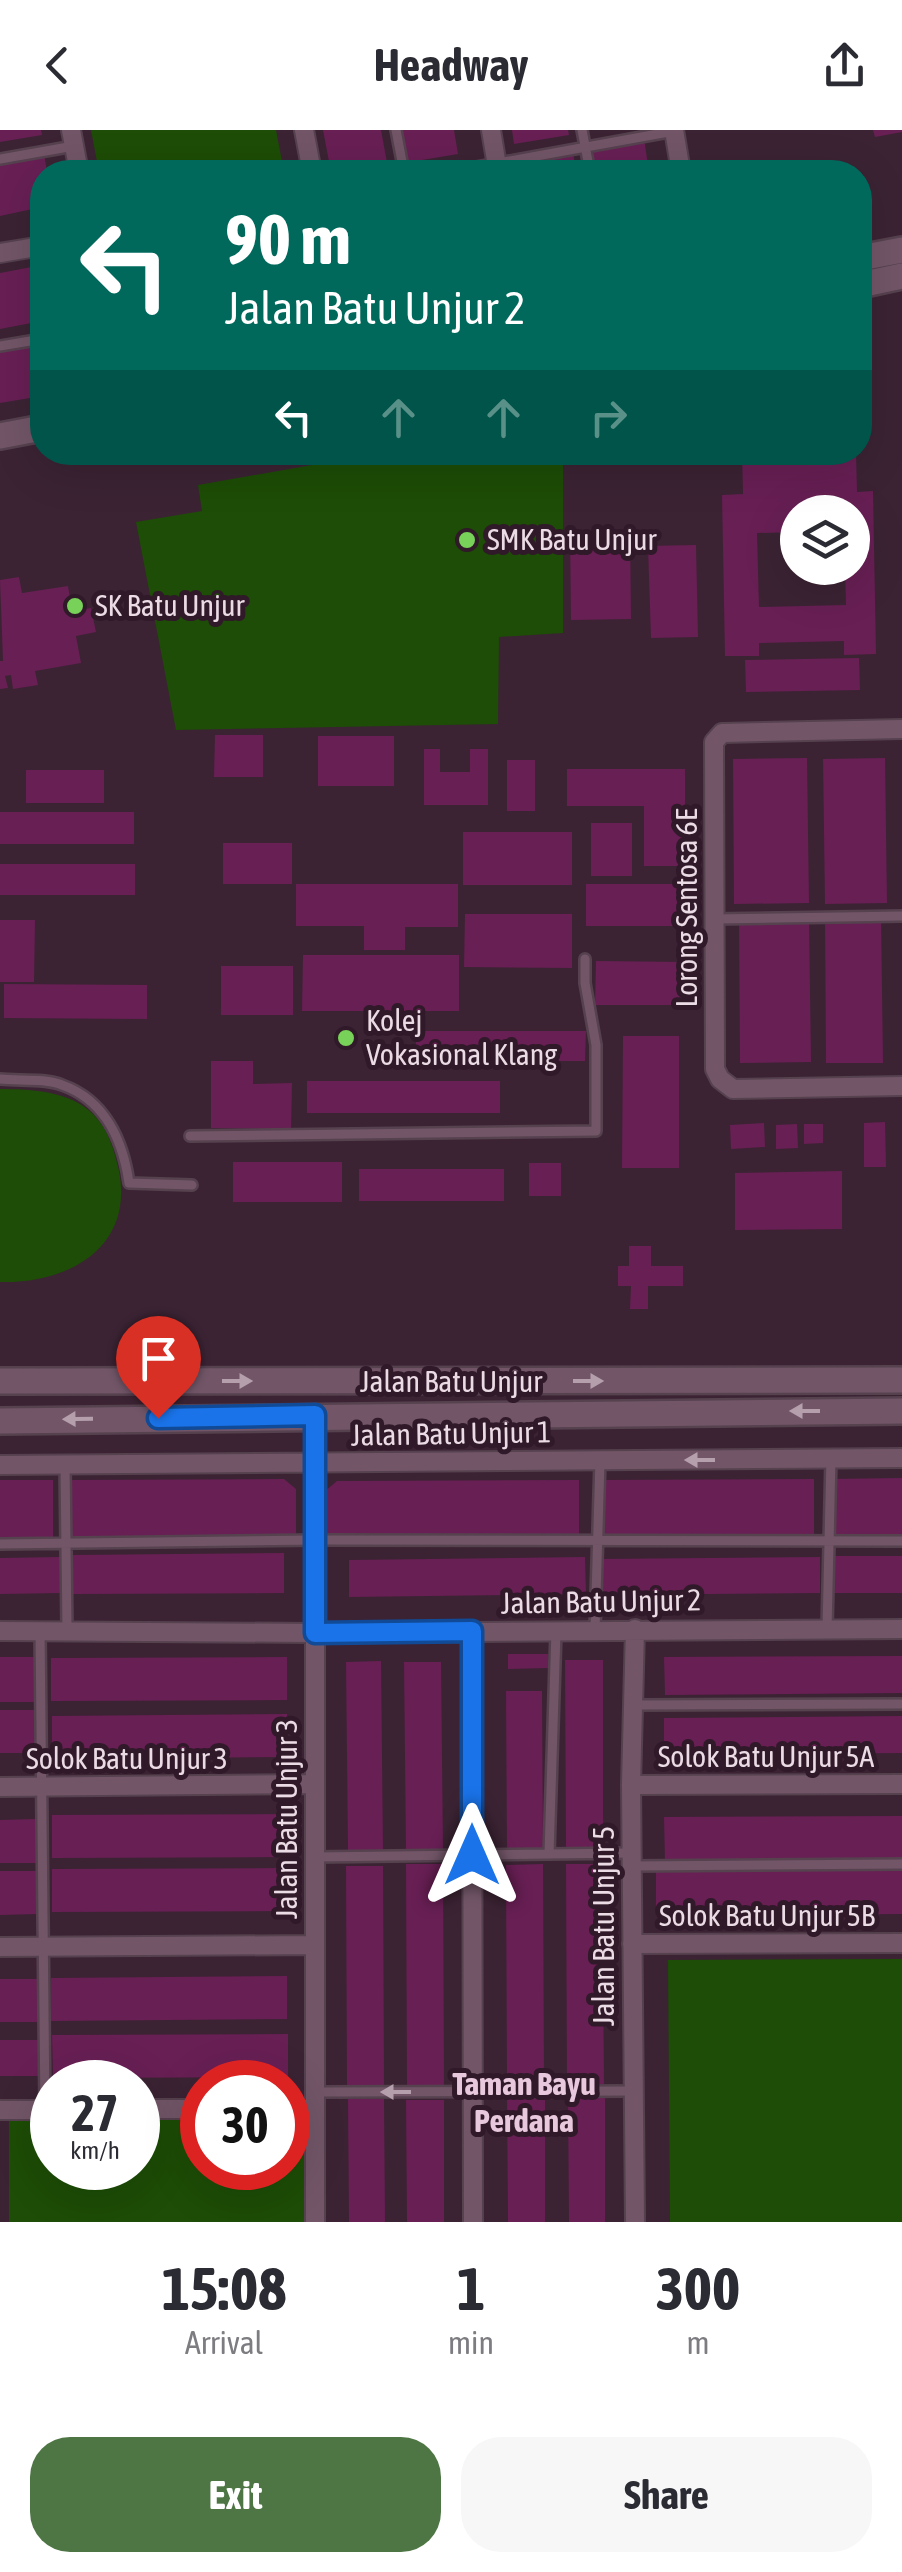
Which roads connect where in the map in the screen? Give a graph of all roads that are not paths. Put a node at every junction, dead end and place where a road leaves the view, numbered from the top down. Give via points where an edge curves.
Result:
1 (304, 130) edge
2 (396, 130) edge
3 (491, 130) edge
4 (582, 130) edge
5 (674, 130) edge
6 (73, 138) edge
7 (586, 148) junction
8 (0, 159) edge
9 (310, 160) edge
10 (402, 160) edge
11 (496, 160) edge
12 (533, 160) edge
13 (588, 160) edge
14 (679, 160) edge
15 (30, 248) edge
16 (902, 250) edge
17 (0, 253) edge
18 (872, 256) edge
19 (902, 276) edge
20 (872, 282) edge
21 (30, 340) edge
22 (0, 346) edge
23 (30, 430) edge
24 (0, 436) edge
25 (902, 729) edge
26 (902, 916) edge
27 (716, 920) junction
28 (585, 959) dead end
29 (0, 1080) edge
30 (902, 1086) edge
31 (190, 1136) dead end
32 (192, 1186) dead end
33 (902, 1380) edge
34 (281, 1381) junction
35 (0, 1382) edge
36 (902, 1411) edge
37 (315, 1415) junction
38 (0, 1421) edge
39 (831, 1458) junction
40 (902, 1458) edge
41 (600, 1460) junction
42 (315, 1463) junction
43 (65, 1464) junction
44 (0, 1465) edge
45 (315, 1540) junction
46 (596, 1540) junction
47 (902, 1541) edge
48 (830, 1542) junction
49 (64, 1543) junction
50 (0, 1544) edge
51 (902, 1628) edge
52 (635, 1629) junction
53 (828, 1629) junction
54 (595, 1630) junction
55 (40, 1631) junction
56 (472, 1631) junction
57 (556, 1631) junction
58 (0, 1632) edge
59 (67, 1633) junction
60 (315, 1633) junction
61 (902, 1704) edge
62 (634, 1705) junction
63 (315, 1784) junction
64 (902, 1784) edge
65 (631, 1785) junction
66 (0, 1787) edge
67 (42, 1787) junction
68 (549, 1854) junction
69 (472, 1855) junction
70 (315, 1857) junction
71 (631, 1860) junction
72 (902, 1864) edge
73 (902, 1943) edge
74 (632, 1944) junction
75 (315, 1945) junction
76 (0, 1947) edge
77 (44, 1947) junction
78 (47, 2060) edge
79 (633, 2091) junction
80 (472, 2092) junction
81 (315, 2100) junction
82 (310, 2102) edge
83 (0, 2110) edge
84 (30, 2110) edge
85 (314, 2222) edge
86 (473, 2222) edge
87 (635, 2222) edge

1 - 9 street
2 - 10 lane
3 - 11 street
4 - 7 lane
5 - 7 lane
5 - 14 street
6 - 8 lane
7 - 12 lane
7 - 13 lane
15 - 17 street
16 - 18 main road
19 - 20 main road
21 - 22 lane
23 - 24 main road
25 - 27 street, Lorong Sentosa 6E via 716,737
26 - 27 lane
27 - 30 street, Lorong Sentosa 6E via 715,1070 726,1084
28 - 31 lane via 596,1045 596,1131
29 - 32 lane via 60,1083 86,1097 117,1135 130,1183
34 -> 33 main road, Jalan Batu Unjur
35 -> 34 main road, Jalan Batu Unjur
34 - 37 main road via 309,1400
36 -> 37 main road, Jalan Batu Unjur
37 -> 38 main road, Jalan Batu Unjur
37 - 42 street, Jalan Batu Unjur 3
39 - 40 street, Jalan Batu Unjur 1
39 -> 41 street, Jalan Batu Unjur 1
39 - 48 lane
41 - 42 street, Jalan Batu Unjur 1
41 - 46 lane
42 - 43 street, Jalan Batu Unjur 1
42 - 45 street, Jalan Batu Unjur 3
43 - 44 street, Jalan Batu Unjur 1
43 - 49 lane
45 - 46 lane
45 - 49 lane
45 - 60 street, Jalan Batu Unjur 3
46 - 48 lane
46 - 54 lane
47 - 48 lane
48 - 53 lane
49 - 50 lane
49 - 59 lane
51 - 53 street, Jalan Batu Unjur 2
52 - 53 street, Jalan Batu Unjur 2
52 - 54 street, Jalan Batu Unjur 2
52 - 62 street, Jalan Batu Unjur 5
54 - 57 street, Jalan Batu Unjur 2
55 - 58 street, Jalan Batu Unjur 2
55 - 59 street, Jalan Batu Unjur 2
55 - 67 lane
56 - 57 street, Jalan Batu Unjur 2
56 - 60 street, Jalan Batu Unjur 2
56 - 69 street
57 - 68 lane
59 - 60 street, Jalan Batu Unjur 2
60 - 63 street, Jalan Batu Unjur 3
61 - 62 lane
62 - 65 street, Jalan Batu Unjur 5
63 - 67 street, Solok Batu Unjur 3
63 - 70 street, Jalan Batu Unjur 3
64 - 65 street, Solok Batu Unjur 5A
65 - 71 street, Jalan Batu Unjur 5
66 - 67 street, Solok Batu Unjur 3
67 - 77 lane
68 - 69 lane
68 - 71 lane
69 - 70 lane
69 - 80 street
70 - 75 street, Jalan Batu Unjur 3
71 - 72 lane
71 - 74 street, Jalan Batu Unjur 5
73 - 74 street, Solok Batu Unjur 5B
74 - 79 street, Jalan Batu Unjur 5
75 - 77 street
75 - 81 street, Jalan Batu Unjur 3
76 - 77 street
77 - 78 lane
79 - 80 lane
79 - 87 street, Jalan Batu Unjur 5
80 -> 81 lane
80 - 86 street
81 - 82 street
81 - 85 street, Jalan Batu Unjur 3
83 - 84 street

